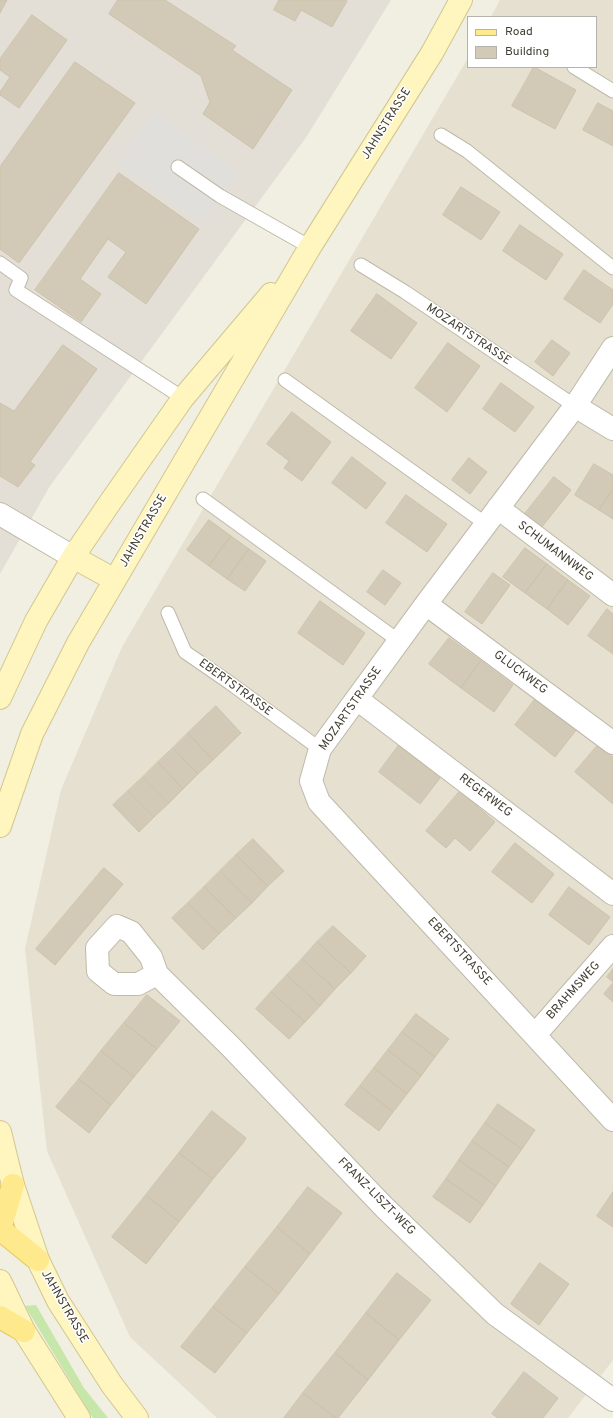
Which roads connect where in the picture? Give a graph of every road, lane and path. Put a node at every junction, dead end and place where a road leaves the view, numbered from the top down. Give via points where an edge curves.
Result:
1 (461, 0) edge
2 (576, 68) edge
3 (613, 91) edge
4 (441, 135) dead end
5 (178, 167) dead end
6 (310, 247) junction
7 (0, 263) edge
8 (361, 265) dead end
9 (613, 268) edge
10 (613, 348) edge
11 (285, 380) dead end
12 (183, 398) junction
13 (575, 406) junction
14 (613, 429) edge
15 (203, 499) dead end
16 (0, 514) edge
17 (492, 516) junction
18 (73, 557) junction
19 (115, 580) junction
20 (613, 595) edge
21 (426, 604) junction
22 (168, 613) dead end
23 (399, 641) junction
24 (0, 698) edge
25 (357, 699) junction
26 (613, 743) edge
27 (320, 749) junction
28 (311, 781) joint
29 (0, 826) edge
30 (613, 894) edge
31 (613, 946) edge
32 (156, 974) dead end
33 (535, 1035) junction
34 (613, 1120) edge
35 (0, 1132) edge
36 (13, 1184) junction
37 (0, 1229) edge
38 (38, 1260) junction
39 (0, 1281) edge
40 (0, 1317) edge
41 (24, 1331) junction
42 (613, 1400) edge
43 (613, 1409) edge
44 (78, 1418) edge
45 (137, 1418) edge
46 (606, 1418) edge

1 - 6 main road, JAHNSTRASSE via 432,53
2 - 3 lane
4 - 9 lane via 467,151
5 - 6 lane via 220,196
6 - 12 main road, JAHNSTRASSE
6 - 19 main road, JAHNSTRASSE
7 - 12 lane via 21,278 16,290
8 - 13 lane, MOZARTSTRASSE
10 - 13 street, MOZARTSTRASSE
11 - 17 lane
12 - 18 main road, JAHNSTRASSE
13 - 14 street
13 - 17 street, MOZARTSTRASSE
15 - 23 lane
16 - 18 street
17 - 20 street, SCHUMANNWEG
17 - 21 street, MOZARTSTRASSE
18 - 19 main road
18 - 24 main road, JAHNSTRASSE via 36,621
19 - 29 main road, JAHNSTRASSE via 78,643 32,734
21 - 23 street, MOZARTSTRASSE
21 - 26 street, GLUCKWEG
22 - 27 lane, EBERTSTRASSE via 184,652
23 - 25 street, MOZARTSTRASSE
25 - 27 street, MOZARTSTRASSE
25 - 30 street, REGERWEG
27 - 28 street, MOZARTSTRASSE
28 - 33 street, EBERTSTRASSE via 319,802
31 - 33 street, BRAHMSWEG
32 - 42 street, FRANZ-LISZT-WEG via 231,1047 384,1207 494,1314
33 - 34 street, EBERTSTRASSE
35 - 36 main road, JAHNSTRASSE
36 - 37 main road
36 - 38 main road, JAHNSTRASSE
37 - 38 main road
38 - 45 main road, JAHNSTRASSE via 66,1314 112,1385
39 - 41 main road
40 - 41 main road
41 - 44 main road
43 - 46 street

